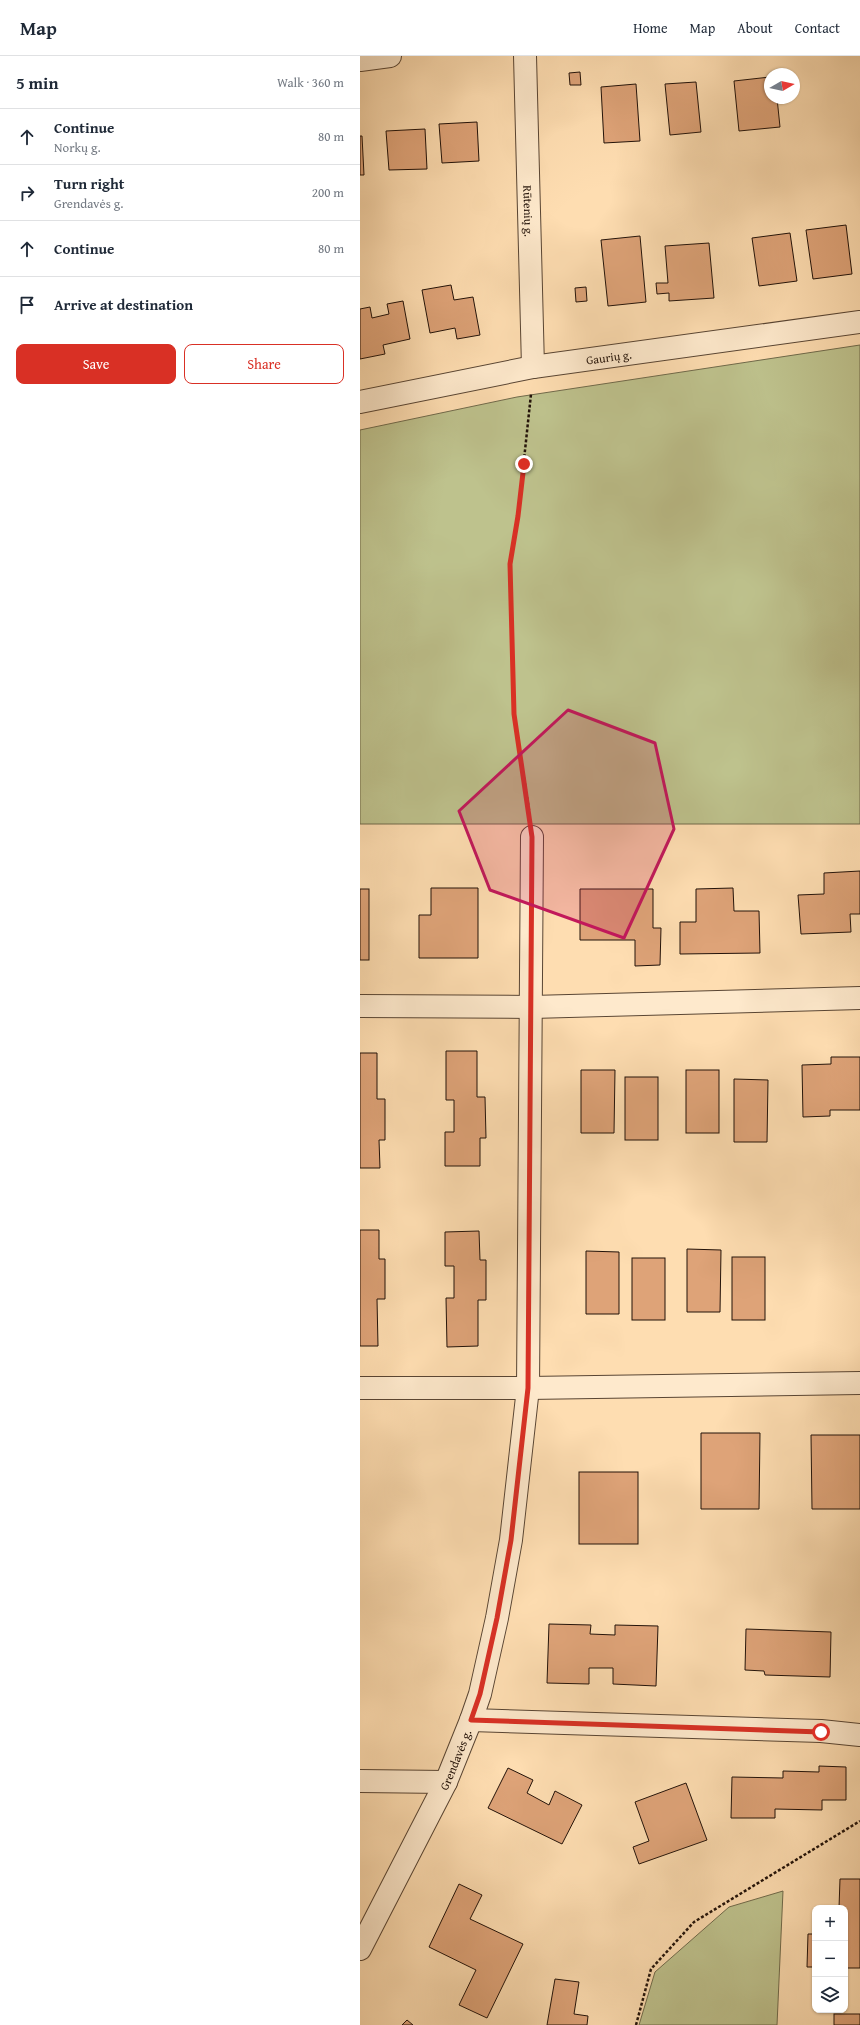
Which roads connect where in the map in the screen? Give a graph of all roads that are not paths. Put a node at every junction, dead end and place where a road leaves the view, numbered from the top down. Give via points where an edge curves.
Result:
1 (390, 56) edge
2 (524, 56) edge
3 (360, 60) edge
4 (860, 322) edge
5 (533, 367) junction
6 (360, 402) edge
7 (532, 837) road end
8 (860, 998) edge
9 (360, 1006) edge
10 (532, 1007) junction
11 (860, 1383) edge
12 (360, 1388) edge
13 (528, 1388) junction
14 (471, 1720) junction
15 (860, 1734) edge
16 (360, 1781) edge
17 (446, 1782) junction
18 (360, 1949) edge

1 - 3 street
2 - 5 street, Rūtenių g.
4 - 5 street, Gaurių g.
5 - 6 street, Gaurių g.
7 - 10 street, Grendavės g.
8 - 10 street
9 - 10 street
10 - 13 street, Grendavės g.
11 - 13 street
12 - 13 street
13 - 14 street, Grendavės g. via 510,1548 480,1694
14 - 15 street
14 - 17 street, Grendavės g.
16 - 17 street
17 - 18 street, Grendavės g.

